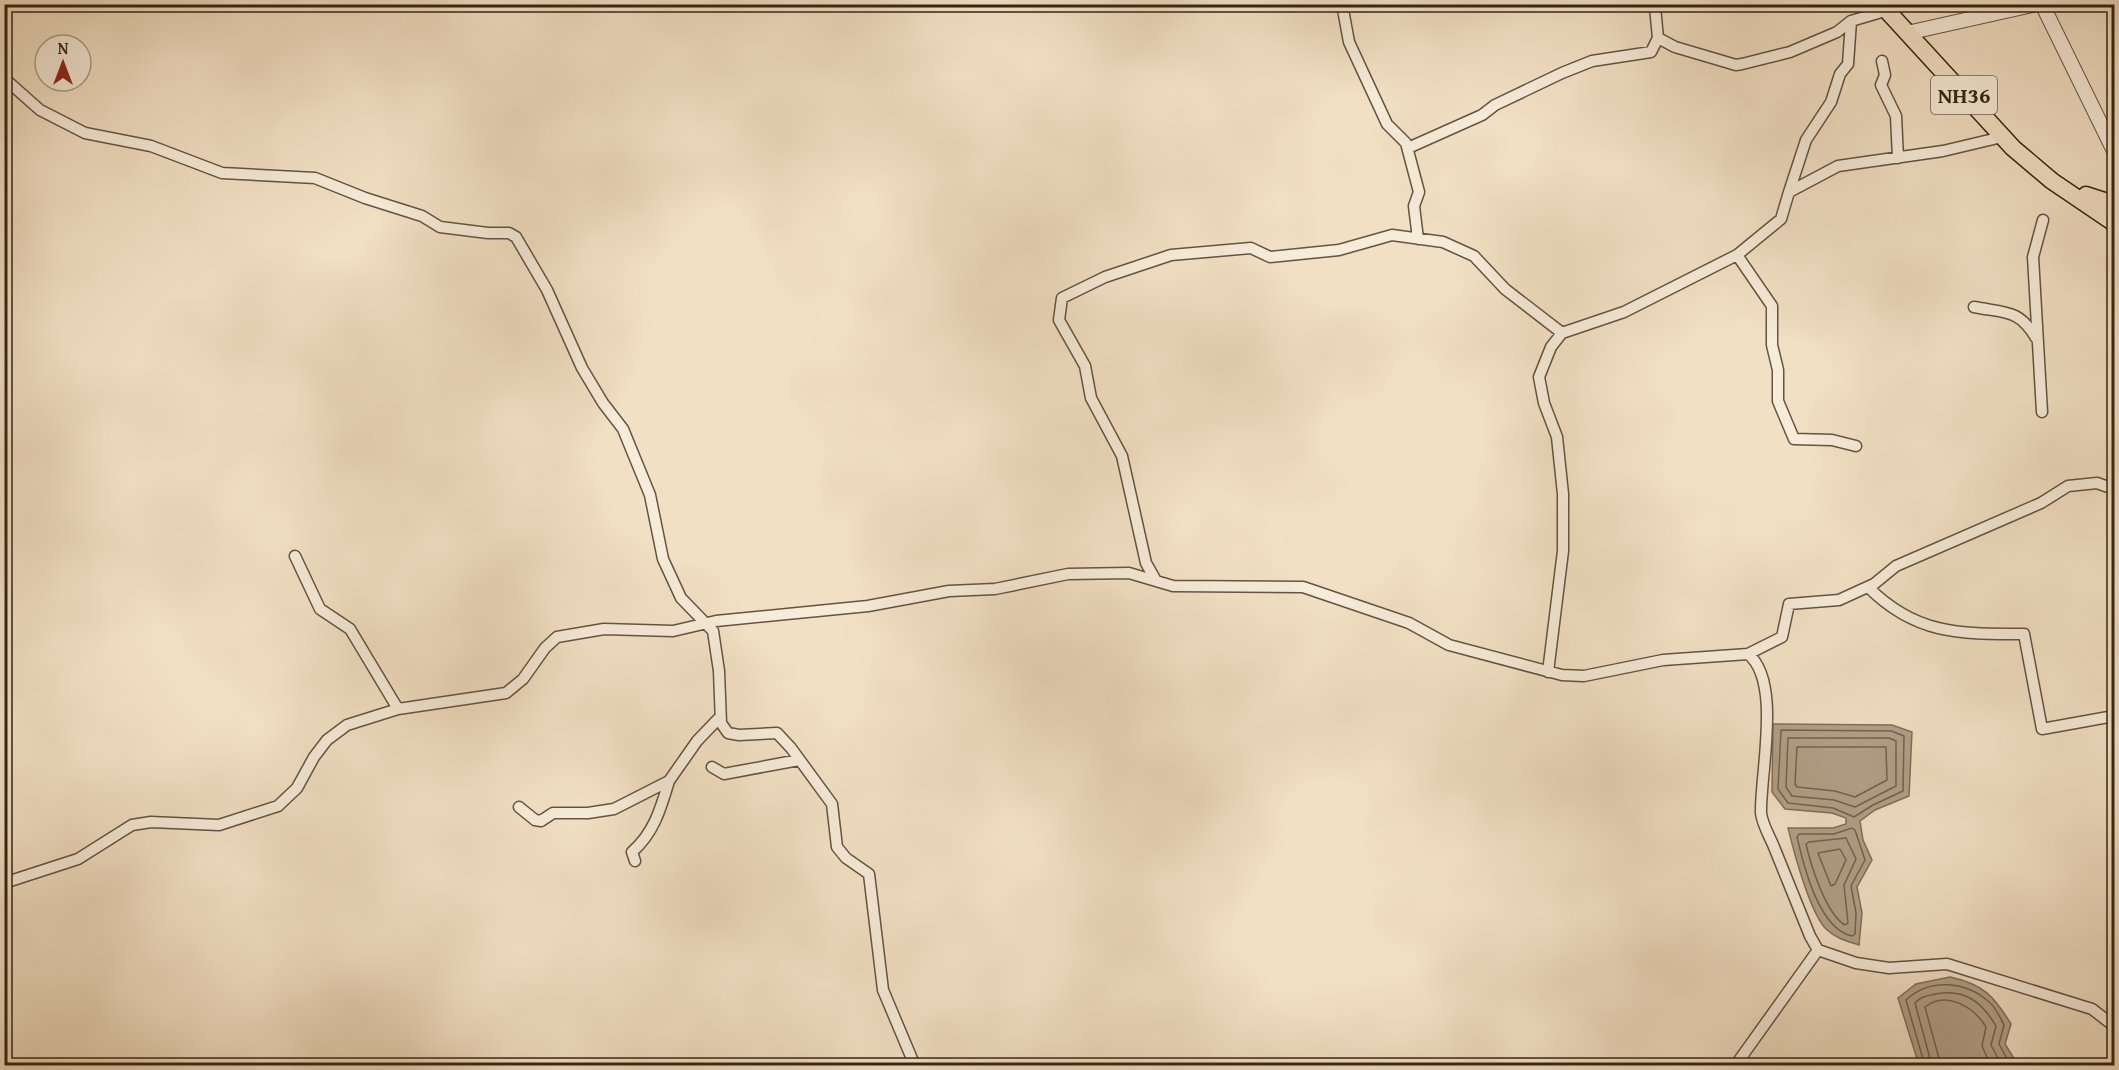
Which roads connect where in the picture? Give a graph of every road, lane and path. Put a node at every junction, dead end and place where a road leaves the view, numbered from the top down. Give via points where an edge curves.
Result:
1 (1342, 4) edge
2 (2037, 4) edge
3 (2042, 4) edge
4 (1655, 7) dead end
5 (1883, 8) edge
6 (1851, 21) junction
7 (1907, 33) junction
8 (1658, 38) junction
9 (1882, 61) dead end
10 (4, 78) edge
11 (2104, 128) junction
12 (2002, 137) junction
13 (2115, 146) edge
14 (1408, 148) junction
15 (2115, 151) edge
16 (1898, 158) junction
17 (2052, 181) junction
18 (1789, 192) junction
19 (2115, 204) edge
20 (2043, 220) dead end
21 (2115, 224) edge
22 (1418, 238) junction
23 (1737, 255) junction
24 (1974, 307) dead end
25 (1562, 333) junction
26 (2038, 341) junction
27 (2042, 412) dead end
28 (1856, 446) dead end
29 (2114, 489) edge
30 (2115, 516) edge
31 (295, 556) dead end
32 (1155, 579) junction
33 (1868, 586) junction
34 (704, 624) junction
35 (1748, 654) junction
36 (1548, 672) junction
37 (398, 709) junction
38 (2115, 716) edge
39 (720, 717) junction
40 (800, 760) junction
41 (712, 768) dead end
42 (669, 781) junction
43 (519, 807) dead end
44 (635, 861) dead end
45 (4, 883) edge
46 (1818, 950) junction
47 (2115, 1026) edge
48 (915, 1065) edge
49 (1735, 1065) edge

1 - 14 street via 1349,42 1387,124
2 - 7 street
3 - 11 street
4 - 8 street
5 - 6 street
5 - 7 highway, NH36
6 - 8 street via 1837,32 1790,52 1736,65
6 - 18 street via 1848,64 1840,74 1831,102 1806,140
7 - 12 highway, NH36
8 - 14 street via 1651,51 1592,61
9 - 16 street via 1885,75 1881,85 1896,116
10 - 34 street via 39,110 85,133 152,146 222,173 315,178 440,226 516,237 547,290 582,368 623,429 656,511 663,560 681,598
11 - 13 street
11 - 15 street
12 - 16 street
12 - 17 highway, NH36
14 - 22 street via 1419,192 1414,206
16 - 18 street via 1838,166
17 - 19 highway, NH36
17 - 21 highway, NH36
18 - 23 street via 1781,219
20 - 26 street via 2033,257
22 - 25 street via 1443,242 1474,256 1505,288
22 - 32 street via 1392,235 1339,250 1270,257 1251,248 1171,255 1105,277 1062,298 1059,320 1085,366 1091,398 1122,456 1146,563
23 - 25 street via 1624,312
23 - 28 street via 1772,306 1778,401 1794,439 1832,440
24 - 26 street via 2017,315
25 - 36 street via 1551,347 1539,377 1557,437 1563,494 1563,551
26 - 27 street
29 - 30 street
29 - 33 street via 2097,483 2068,486 2041,503 1896,566
31 - 37 street via 320,609 351,629
32 - 34 street via 1129,573 1068,574 995,589 949,591 868,606
32 - 36 street via 1173,586 1303,587 1409,623 1449,645
33 - 35 street via 1839,600 1789,604 1782,637
33 - 38 street via 1886,605 1928,627 1960,633 2024,634 2042,729
34 - 37 street via 673,631 604,628 557,637 523,679 506,693
34 - 39 street via 713,630
35 - 36 street via 1663,660 1584,676
35 - 46 street via 1762,674 1766,710 1767,755 1761,815
37 - 45 street via 347,725 327,740 297,788 278,806 219,825 132,825 78,859
39 - 40 street via 728,733 777,733
39 - 42 street via 697,741
40 - 41 street via 724,774
40 - 48 street via 832,804 837,847 870,874 883,990
42 - 43 street via 614,809 553,813 541,821
42 - 44 street via 657,820 644,842 632,852
46 - 47 street via 1857,963 1890,968 1947,964 2092,1009
46 - 49 street

